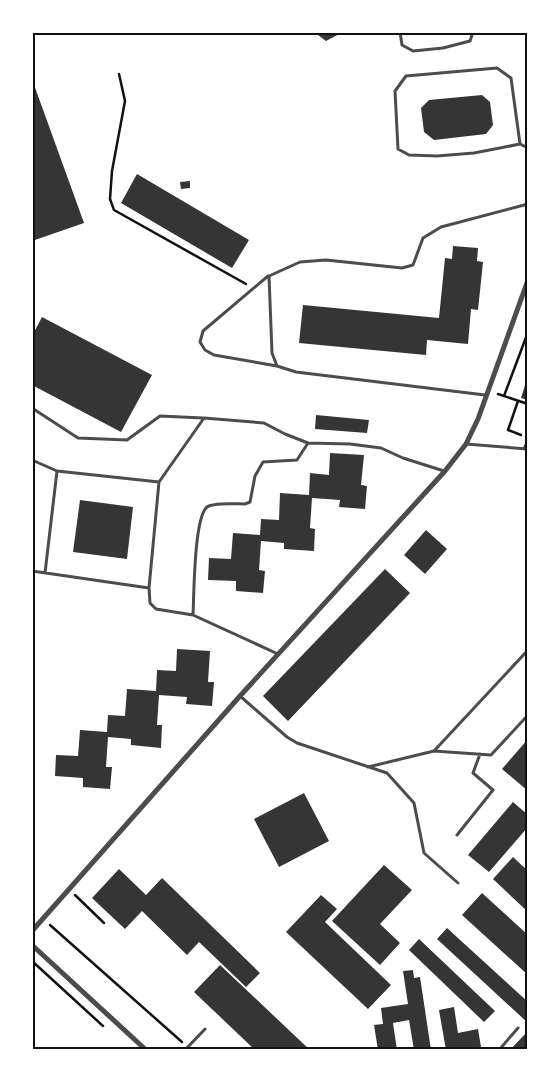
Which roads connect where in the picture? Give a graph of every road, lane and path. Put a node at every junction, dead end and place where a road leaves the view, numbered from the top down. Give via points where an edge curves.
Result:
1 (400, 32) edge
2 (473, 32) edge
3 (119, 74) dead end
4 (520, 144) junction
5 (528, 148) edge
6 (528, 204) edge
7 (269, 276) junction
8 (528, 280) edge
9 (254, 288) junction
10 (528, 332) edge
11 (277, 366) junction
12 (486, 393) junction
13 (504, 396) junction
14 (518, 401) junction
15 (528, 404) edge
16 (32, 408) edge
17 (204, 418) junction
18 (528, 438) edge
19 (308, 443) junction
20 (466, 444) junction
21 (526, 449) edge
22 (32, 460) edge
23 (57, 471) junction
24 (445, 471) junction
25 (159, 482) junction
26 (32, 571) edge
27 (45, 573) junction
28 (149, 588) junction
29 (193, 615) junction
30 (528, 650) edge
31 (278, 654) junction
32 (240, 696) junction
33 (528, 715) edge
34 (434, 751) junction
35 (480, 754) junction
36 (367, 767) junction
37 (457, 834) dead end
38 (458, 883) dead end
39 (70, 890) junction
40 (43, 919) junction
41 (104, 923) dead end
42 (32, 931) edge
43 (32, 946) edge
44 (32, 961) edge
45 (518, 1028) dead end
46 (205, 1029) dead end
47 (108, 1031) dead end
48 (186, 1048) edge
49 (146, 1050) edge
50 (499, 1050) edge

1 - 2 lane via 402,45 413,50 443,48 470,41
3 - 9 path via 126,101 112,171 110,199 114,210
4 - 4 lane via 511,78 497,68 406,76 395,91 398,149 410,155 474,153
4 - 5 lane
6 - 7 lane via 441,227 423,238 413,265 402,268 326,260 300,262
7 - 9 lane
7 - 11 lane via 272,353
8 - 12 street
9 - 11 lane via 203,331 200,342 204,350 214,355
10 - 13 path
11 - 12 lane via 296,372
12 - 13 path
12 - 20 street
13 - 14 path
14 - 15 path
14 - 18 path via 508,430
16 - 17 lane via 78,438 127,440 160,416
17 - 19 lane via 264,423
17 - 25 lane
18 - 21 lane
19 - 24 lane via 381,448
19 - 29 lane via 297,460 263,462 255,476 250,502 205,508 196,550
20 - 21 lane
20 - 24 street
22 - 23 lane
23 - 25 lane
23 - 27 lane
24 - 31 street
25 - 28 lane
26 - 27 lane
27 - 28 lane
28 - 29 lane via 150,603 156,610
29 - 31 lane
30 - 34 lane
31 - 32 street
32 - 36 lane via 297,743
32 - 39 street
33 - 35 lane via 491,755
34 - 35 lane
34 - 36 lane
35 - 37 lane via 472,773 493,790
36 - 38 lane via 387,773 414,803 424,853
39 - 40 street
39 - 41 path
40 - 42 street
40 - 48 path
43 - 49 street
44 - 47 path
45 - 50 lane
46 - 48 lane

